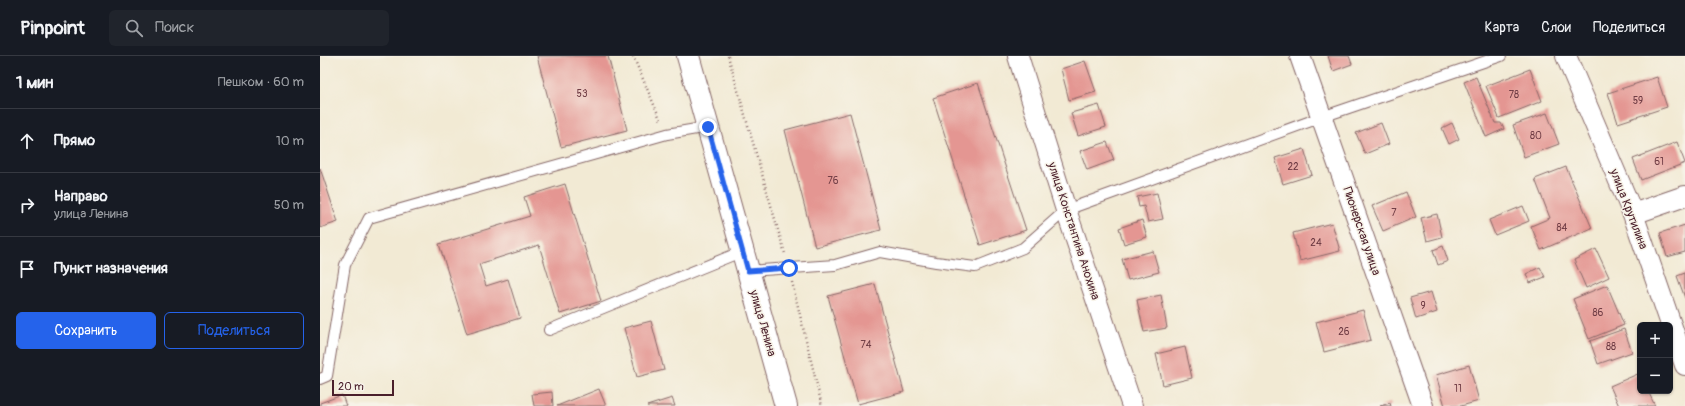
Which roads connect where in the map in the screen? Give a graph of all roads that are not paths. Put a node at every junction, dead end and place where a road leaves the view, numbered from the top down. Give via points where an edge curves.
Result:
1 (688, 56) edge
2 (1018, 56) edge
3 (1300, 56) edge
4 (1501, 56) edge
5 (1566, 56) edge
6 (1322, 117) junction
7 (708, 127) junction
8 (1685, 196) edge
9 (1066, 210) junction
10 (1633, 214) junction
11 (745, 261) junction
12 (549, 330) dead end
13 (1685, 365) edge
14 (320, 379) edge
15 (786, 406) edge
16 (1132, 406) edge
17 (1423, 406) edge

1 - 7 main road, улица Ленина
2 - 9 street, улица Константина Анохина
3 - 6 street, Пионерская улица
4 - 6 lane
5 - 10 street, улица Крутилина
6 - 9 lane
6 - 17 street, Пионерская улица
7 - 11 main road, улица Ленина
7 - 14 lane via 667,134 369,218 345,265 327,376
8 - 10 street
9 - 11 lane via 1023,248 975,266 880,252 835,265 789,268
9 - 16 street, улица Константина Анохина
10 - 13 street, улица Крутилина
11 - 12 lane
11 - 15 main road, улица Ленина

